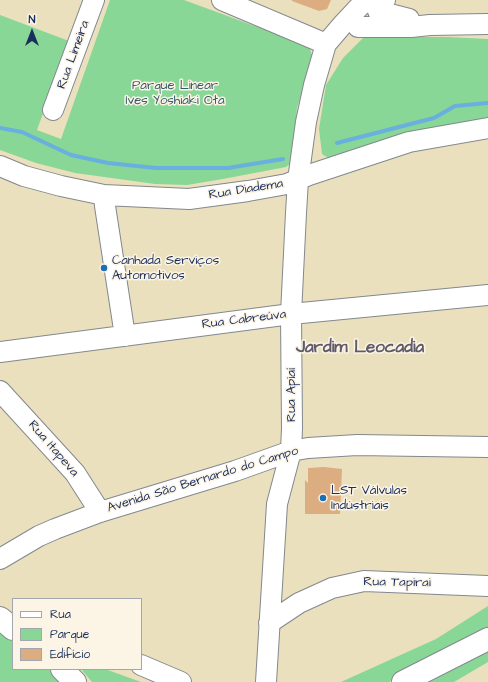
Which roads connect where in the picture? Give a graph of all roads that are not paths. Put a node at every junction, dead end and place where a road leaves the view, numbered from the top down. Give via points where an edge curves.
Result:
1 (94, 0) edge
2 (222, 0) edge
3 (368, 10) edge
4 (488, 24) edge
5 (330, 49) junction
6 (53, 110) dead end
7 (488, 128) edge
8 (0, 166) edge
9 (298, 180) junction
10 (104, 195) junction
11 (488, 295) edge
12 (292, 314) junction
13 (125, 336) junction
14 (0, 352) edge
15 (0, 391) edge
16 (488, 447) edge
17 (291, 451) junction
18 (100, 512) junction
19 (0, 559) edge
20 (488, 586) edge
21 (269, 623) junction
22 (488, 639) edge
23 (142, 665) edge
24 (63, 670) edge
25 (75, 682) edge
26 (181, 682) edge
27 (266, 682) edge
28 (403, 682) edge

1 - 6 street, Rua Limeira
2 - 5 street
3 - 4 street via 411,26
3 - 5 street via 344,23
5 - 9 street, Rua Apiaí via 314,85
7 - 9 street, Rua Diadema via 409,142
8 - 10 street, Rua Diadema via 31,178
9 - 10 street, Rua Diadema via 248,191 189,199
9 - 12 street, Rua Apiaí
10 - 13 street
11 - 12 street, Rua Cabreúva
12 - 13 street, Rua Cabreúva
12 - 17 street, Rua Apiaí
13 - 14 street, Rua Cabreúva
15 - 18 street, Rua Itapeva via 75,473
16 - 17 street, Avenida São Bernardo do Campo via 357,445
17 - 18 street, Avenida São Bernardo do Campo
17 - 21 street, Rua Apiaí via 277,504
18 - 19 street, Avenida São Bernardo do Campo via 55,528
20 - 21 street, Rua Tapirai via 364,581 332,588 299,603
21 - 27 street, Rua Apiaí
22 - 28 main road
23 - 26 street
24 - 25 main road

